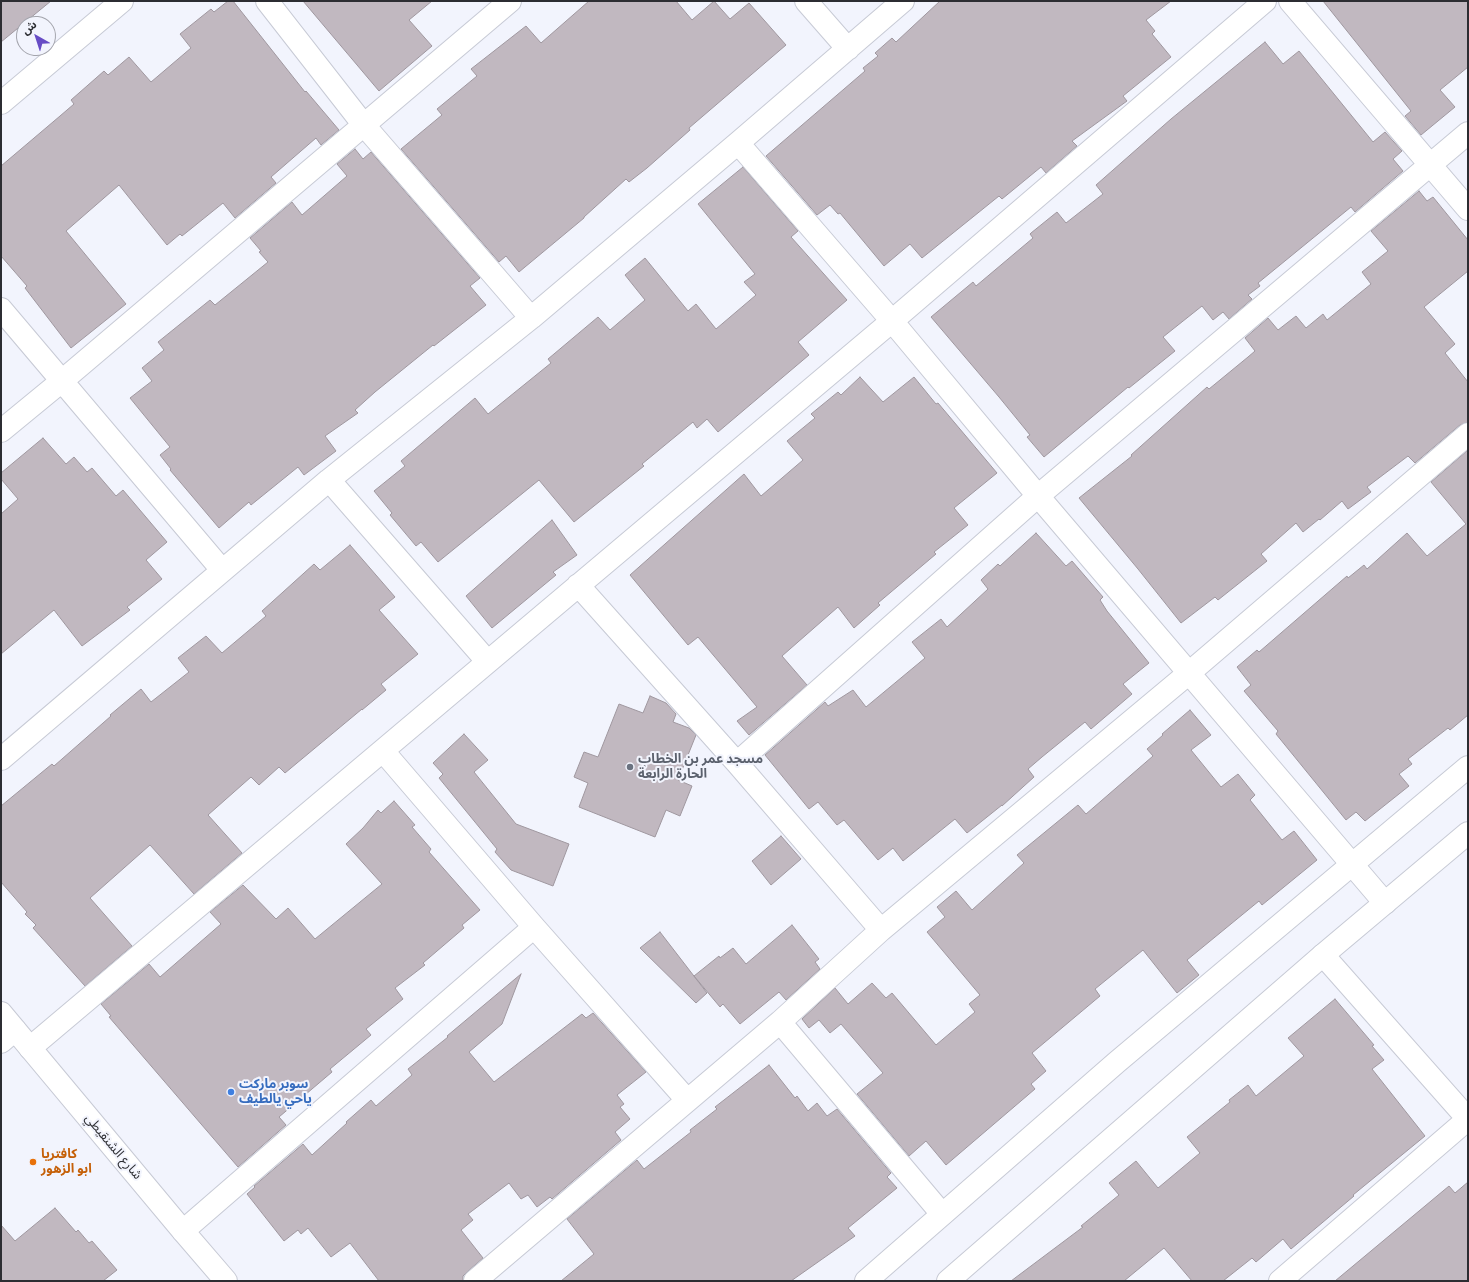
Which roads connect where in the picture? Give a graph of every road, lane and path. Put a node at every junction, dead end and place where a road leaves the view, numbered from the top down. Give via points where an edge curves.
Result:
1 (122, 1) edge
2 (267, 1) edge
3 (510, 1) edge
4 (806, 1) edge
5 (903, 1) edge
6 (1265, 1) edge
7 (1290, 1) edge
8 (848, 49) junction
9 (1, 104) edge
10 (363, 124) junction
11 (1468, 133) edge
12 (738, 143) junction
13 (1430, 165) junction
14 (1468, 209) edge
15 (1, 309) edge
16 (531, 318) junction
17 (892, 321) junction
18 (63, 380) junction
19 (1, 431) edge
20 (1468, 434) edge
21 (329, 480) junction
22 (1038, 496) junction
23 (222, 570) junction
24 (578, 585) junction
25 (487, 661) junction
26 (1189, 673) junction
27 (383, 751) junction
28 (1, 759) edge
29 (737, 763) junction
30 (1468, 767) edge
31 (1468, 833) edge
32 (1352, 865) junction
33 (1385, 904) junction
34 (534, 927) junction
35 (881, 930) junction
36 (1323, 955) junction
37 (1, 1013) edge
38 (780, 1022) junction
39 (8, 1036) edge
40 (30, 1048) junction
41 (687, 1100) junction
42 (1468, 1119) edge
43 (942, 1214) junction
44 (183, 1231) junction
45 (226, 1281) edge
46 (475, 1281) edge
47 (866, 1281) edge
48 (948, 1281) edge
49 (1280, 1281) edge

1 - 9 street
2 - 10 street
3 - 10 street
4 - 8 street
5 - 8 street
6 - 17 street
7 - 13 street
8 - 12 street
10 - 16 street
10 - 18 street
11 - 13 street
12 - 16 street
12 - 17 street
13 - 14 street
13 - 22 street
15 - 18 street
16 - 21 street
17 - 22 street
17 - 24 street
18 - 19 street
18 - 23 street
20 - 26 street
21 - 23 street
21 - 25 street
22 - 26 street
22 - 29 street
23 - 28 street
24 - 25 street
24 - 29 street
25 - 27 street
26 - 32 street
26 - 35 street
27 - 34 street
27 - 40 street
29 - 35 street
30 - 32 street
31 - 33 street
32 - 33 street
32 - 43 street via 1117,1062
33 - 36 street
34 - 41 street
34 - 44 street
35 - 38 street
36 - 42 street
36 - 48 street
37 - 39 street, شارع الشنقيطي
38 - 41 street
38 - 43 street
39 - 40 street, شارع الشنقيطي
40 - 44 street, شارع الشنقيطي
41 - 46 street
42 - 49 street
43 - 47 street
44 - 45 street, شارع الشنقيطي

